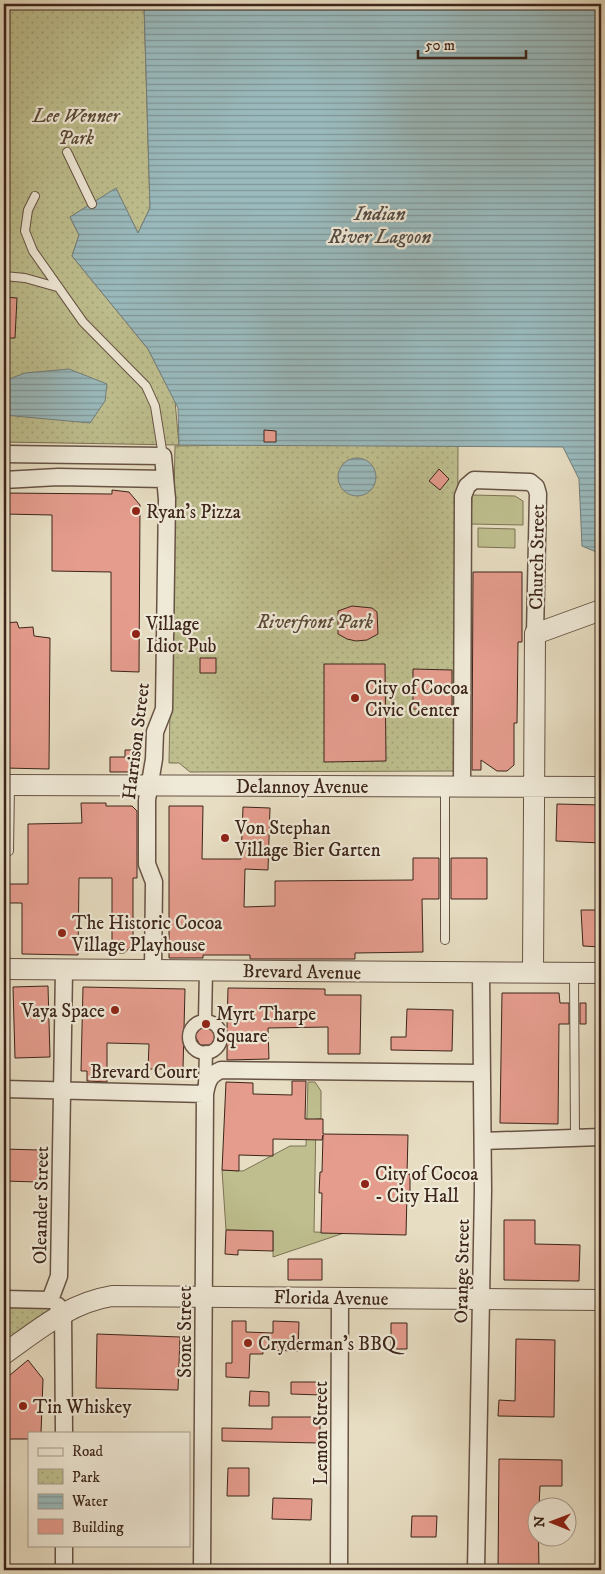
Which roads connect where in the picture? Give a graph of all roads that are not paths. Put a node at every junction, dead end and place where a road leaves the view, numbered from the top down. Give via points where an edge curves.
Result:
1 (67, 152) dead end
2 (35, 196) dead end
3 (92, 204) dead end
4 (4, 276) edge
5 (57, 287) junction
6 (4, 454) edge
7 (163, 456) junction
8 (165, 479) junction
9 (4, 480) edge
10 (601, 610) edge
11 (535, 634) junction
12 (7, 786) edge
13 (149, 786) junction
14 (454, 787) junction
15 (534, 787) junction
16 (601, 787) edge
17 (4, 851) edge
18 (445, 940) dead end
19 (4, 969) edge
20 (64, 970) junction
21 (153, 970) junction
22 (206, 970) junction
23 (534, 972) junction
24 (481, 973) junction
25 (574, 973) junction
26 (601, 973) edge
27 (205, 1021) junction
28 (206, 1052) junction
29 (481, 1073) junction
30 (4, 1089) edge
31 (62, 1090) junction
32 (205, 1094) junction
33 (575, 1138) junction
34 (601, 1138) edge
35 (483, 1141) junction
36 (204, 1296) junction
37 (340, 1297) junction
38 (4, 1299) edge
39 (481, 1299) junction
40 (601, 1300) edge
41 (57, 1306) junction
42 (4, 1354) edge
43 (64, 1432) edge
44 (64, 1546) edge
45 (64, 1570) edge
46 (202, 1570) edge
47 (339, 1570) edge
48 (476, 1570) edge

1 - 3 lane
2 - 5 lane via 28,210 25,231 33,252
4 - 5 lane
5 - 7 lane via 83,322 146,386 155,406
6 - 7 street
7 - 8 street, Harrison Street
8 - 9 street via 58,477
8 - 13 street, Harrison Street via 164,709 155,732
10 - 11 street
11 - 14 street, Church Street via 536,487 526,481 474,480 463,496
11 - 15 street, Church Street
12 - 13 street, Delannoy Avenue
12 - 17 lane via 9,851
13 - 14 street, Delannoy Avenue
13 - 21 street, Harrison Street via 147,864 154,882
14 - 15 street, Delannoy Avenue
14 - 18 lane
15 - 16 street, Delannoy Avenue
15 - 23 street, Church Street
19 - 20 street, Brevard Avenue
20 - 21 street, Brevard Avenue
20 - 31 street, Oleander Street
21 - 22 street, Brevard Avenue
22 - 24 street, Brevard Avenue
22 - 27 street
23 - 24 street, Brevard Avenue
23 - 25 street, Brevard Avenue
24 - 29 street, Orange Street
25 - 26 street, Brevard Avenue
25 - 33 lane
27 - 28 street via 196,1024 190,1038 194,1047
27 - 28 street via 219,1028 221,1039 216,1048
28 - 32 street
29 - 32 street, Brevard Court via 221,1070 212,1074
29 - 35 street, Orange Street
30 - 31 street, Brevard Court
31 - 32 street, Brevard Court
31 - 41 street, Oleander Street
32 - 36 street, Stone Street
33 - 34 street
33 - 35 street
35 - 39 street, Orange Street
36 - 37 street, Florida Avenue
36 - 41 street, Florida Avenue via 112,1296
36 - 46 street, Stone Street
37 - 39 street, Florida Avenue
37 - 47 street, Lemon Street
38 - 41 street, Florida Avenue
39 - 40 street, Florida Avenue
39 - 48 street, Orange Street
41 - 42 street
41 - 43 street, Oleander Street
44 - 45 street

